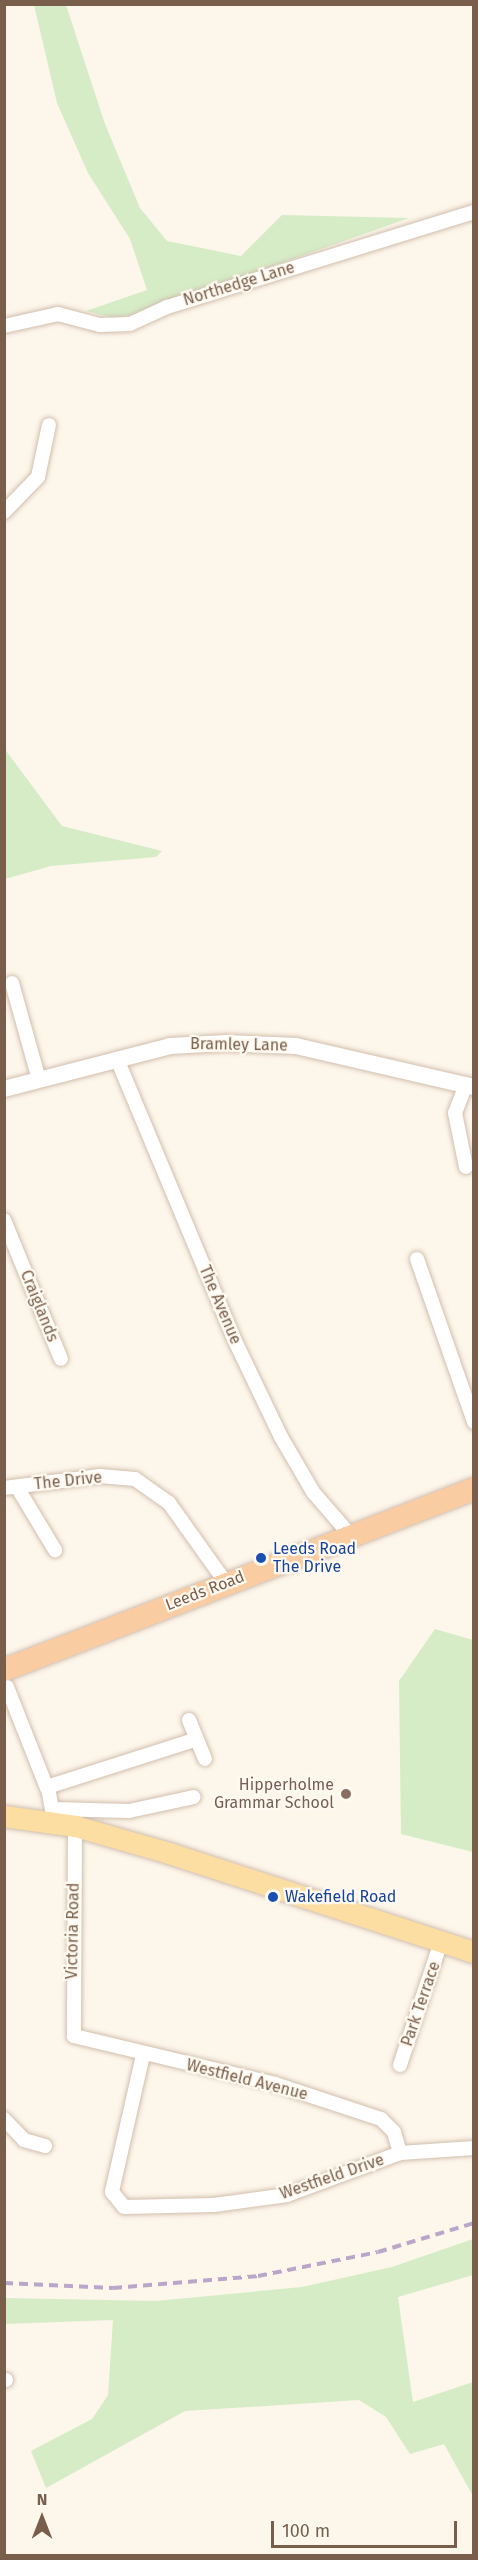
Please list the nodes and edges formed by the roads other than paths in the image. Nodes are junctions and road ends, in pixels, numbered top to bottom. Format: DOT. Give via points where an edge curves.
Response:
graph roads {
  1 [pos="474,212"];
  2 [pos="4,326"];
  3 [pos="49,425"];
  4 [pos="4,512"];
  5 [pos="12,983"];
  6 [pos="117,1059"];
  7 [pos="39,1080"];
  8 [pos="470,1086"];
  9 [pos="4,1089"];
  10 [pos="466,1167"];
  11 [pos="4,1220"];
  12 [pos="417,1259"];
  13 [pos="61,1359"];
  14 [pos="474,1422"];
  15 [pos="11,1487"];
  16 [pos="474,1489"];
  17 [pos="351,1536"];
  18 [pos="55,1550"];
  19 [pos="226,1583"];
  20 [pos="6,1679"];
  21 [pos="189,1720"];
  22 [pos="197,1739"];
  23 [pos="205,1759"];
  24 [pos="47,1787"];
  25 [pos="194,1797"];
  26 [pos="54,1815"];
  27 [pos="4,1816"];
  28 [pos="75,1826"];
  29 [pos="441,1942"];
  30 [pos="474,1952"];
  31 [pos="74,2036"];
  32 [pos="143,2055"];
  33 [pos="400,2065"];
  34 [pos="4,2119"];
  35 [pos="45,2146"];
  36 [pos="474,2148"];
  37 [pos="400,2153"];
  1 -- 2 [label="street, Northedge Lane" via="167,307 130,324 100,325 58,314"];
  3 -- 4 [label="street" via="38,477"];
  5 -- 7 [label="street"];
  6 -- 7 [label="street, Bramley Lane"];
  6 -- 8 [label="street, Bramley Lane" via="170,1046 261,1042"];
  6 -- 17 [label="street, The Avenue" via="234,1339 276,1428 313,1492"];
  7 -- 9 [label="street, Bramley Lane"];
  8 -- 10 [label="street" via="454,1113"];
  11 -- 13 [label="street, Craiglands"];
  12 -- 14 [label="street"];
  15 -- 18 [label="street"];
  15 -- 19 [label="street, The Drive" via="100,1476 135,1479 169,1503"];
  16 -- 17 [label="highway, Leeds Road"];
  17 -- 19 [label="highway, Leeds Road"];
  19 -- 20 [label="highway, Leeds Road"];
  20 -- 24 [label="street"];
  21 -- 22 [label="street"];
  22 -- 23 [label="street"];
  22 -- 24 [label="street"];
  24 -- 26 [label="street"];
  25 -- 26 [label="street" via="129,1810"];
  26 -- 27 [label="main road"];
  26 -- 28 [label="main road"];
  28 -- 29 [label="main road"];
  28 -- 31 [label="street, Victoria Road"];
  29 -- 30 [label="main road"];
  29 -- 33 [label="street, Park Terrace"];
  31 -- 32 [label="street, Westfield Avenue"];
  32 -- 37 [label="street, Westfield Avenue" via="285,2087 381,2119 394,2132"];
  32 -- 37 [label="street, Westfield Drive" via="115,2177 118,2205 214,2205 287,2195"];
  34 -- 35 [label="street" via="24,2140"];
  36 -- 37 [label="street, Westfield Drive"];
}
